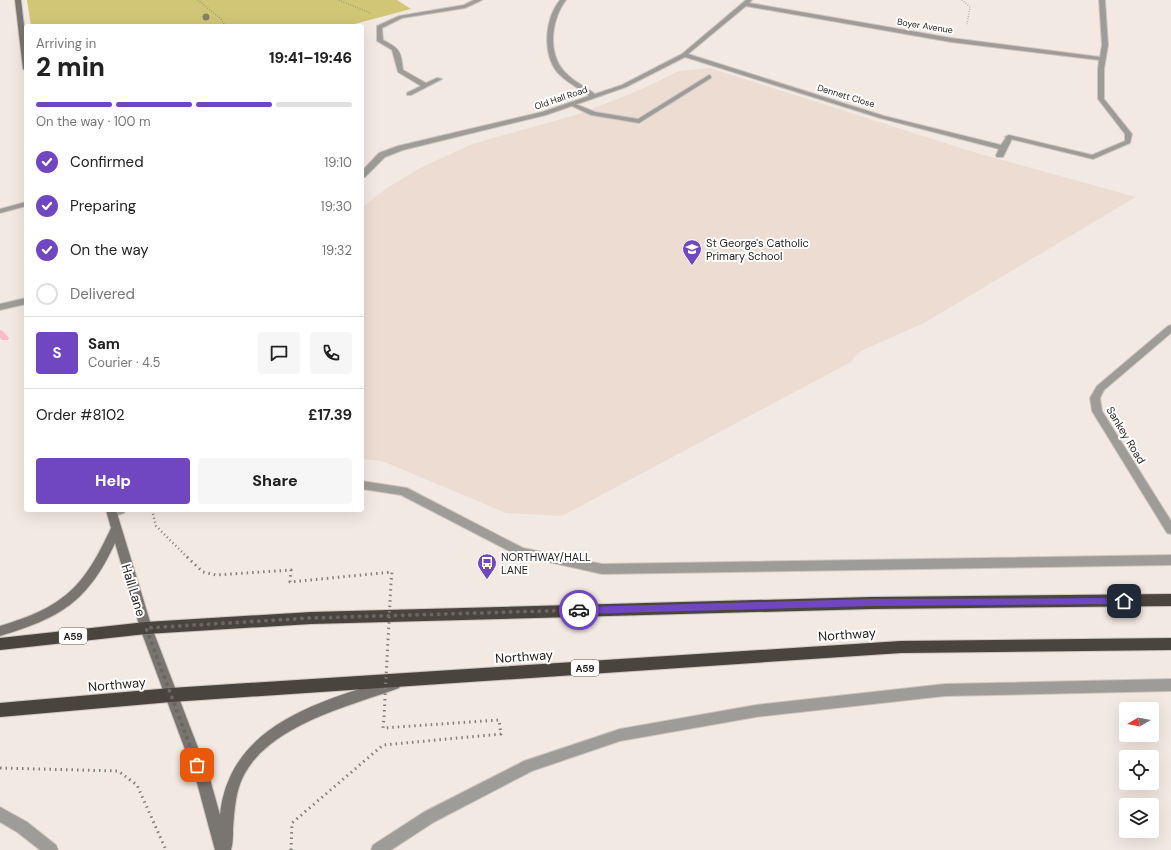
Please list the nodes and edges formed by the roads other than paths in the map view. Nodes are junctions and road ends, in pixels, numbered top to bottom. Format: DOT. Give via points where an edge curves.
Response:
graph roads {
  1 [pos="18,0"];
  2 [pos="479,0"];
  3 [pos="560,0"];
  4 [pos="1102,0"];
  5 [pos="747,2"];
  6 [pos="24,52"];
  7 [pos="684,55"];
  8 [pos="1103,59"];
  9 [pos="709,77"];
  10 [pos="438,80"];
  11 [pos="426,86"];
  12 [pos="409,94"];
  13 [pos="594,96"];
  14 [pos="573,105"];
  15 [pos="1004,148"];
  16 [pos="1000,155"];
  17 [pos="364,173"];
  18 [pos="24,205"];
  19 [pos="0,211"];
  20 [pos="24,301"];
  21 [pos="0,307"];
  22 [pos="1171,328"];
  23 [pos="364,485"];
  24 [pos="114,512"];
  25 [pos="116,528"];
  26 [pos="1171,530"];
  27 [pos="1171,560"];
  28 [pos="1171,600"];
  29 [pos="146,628"];
  30 [pos="0,631"];
  31 [pos="0,644"];
  32 [pos="1171,644"];
  33 [pos="408,680"];
  34 [pos="1171,685"];
  35 [pos="171,695"];
  36 [pos="0,710"];
  37 [pos="0,814"];
  38 [pos="51,850"];
  39 [pos="224,850"];
  40 [pos="378,850"];
  1 -- 6 [label="street"];
  2 -- 11 [label="street" via="465,6 401,17 379,27 380,40 395,49 400,71"];
  3 -- 13 [label="street" via="552,17 551,43 555,64 567,78"];
  4 -- 8 [label="street" via="1105,45"];
  5 -- 7 [label="street, Old Hall Road"];
  5 -- 8 [label="street, Boyer Avenue" via="964,41"];
  7 -- 13 [label="street, Old Hall Road" via="624,86"];
  7 -- 15 [label="street, Dennett Close" via="882,117"];
  8 -- 15 [label="street" via="1101,99 1129,134 1128,142 1093,157 1009,138"];
  9 -- 14 [label="street" via="639,121 593,114"];
  10 -- 11 [label="street"];
  11 -- 12 [label="street"];
  13 -- 14 [label="street, Old Hall Road"];
  14 -- 17 [label="street, Old Hall Road" via="523,120 401,148 382,155"];
  15 -- 16 [label="street"];
  18 -- 19 [label="street"];
  20 -- 21 [label="street"];
  22 -- 26 [label="street, Sankey Road" via="1100,388 1095,398 1097,411"];
  23 -- 27 [label="street" via="403,491 521,552 602,569"];
  24 -- 25 [label="street, Hall Lane"];
  25 -- 29 [label="street, Hall Lane"];
  25 -- 30 [label="street" via="93,573 72,596 36,618"];
  28 -- 29 [label="highway, A59" via="871,603 311,618"];
  29 -- 31 [label="highway, A59"];
  29 -- 35 [label="street, Hall Lane"];
  32 -- 33 [label="highway, Northway / A59" via="901,647"];
  33 -- 35 [label="highway, Northway / A59"];
  33 -- 39 [label="street" via="308,715 259,745 234,780"];
  34 -- 40 [label="street" via="945,690 756,711 620,735 529,766 429,817"];
  35 -- 36 [label="highway, Northway / A59"];
  35 -- 39 [label="street, Hall Lane" via="203,779"];
  37 -- 38 [label="street" via="22,827"];
}
